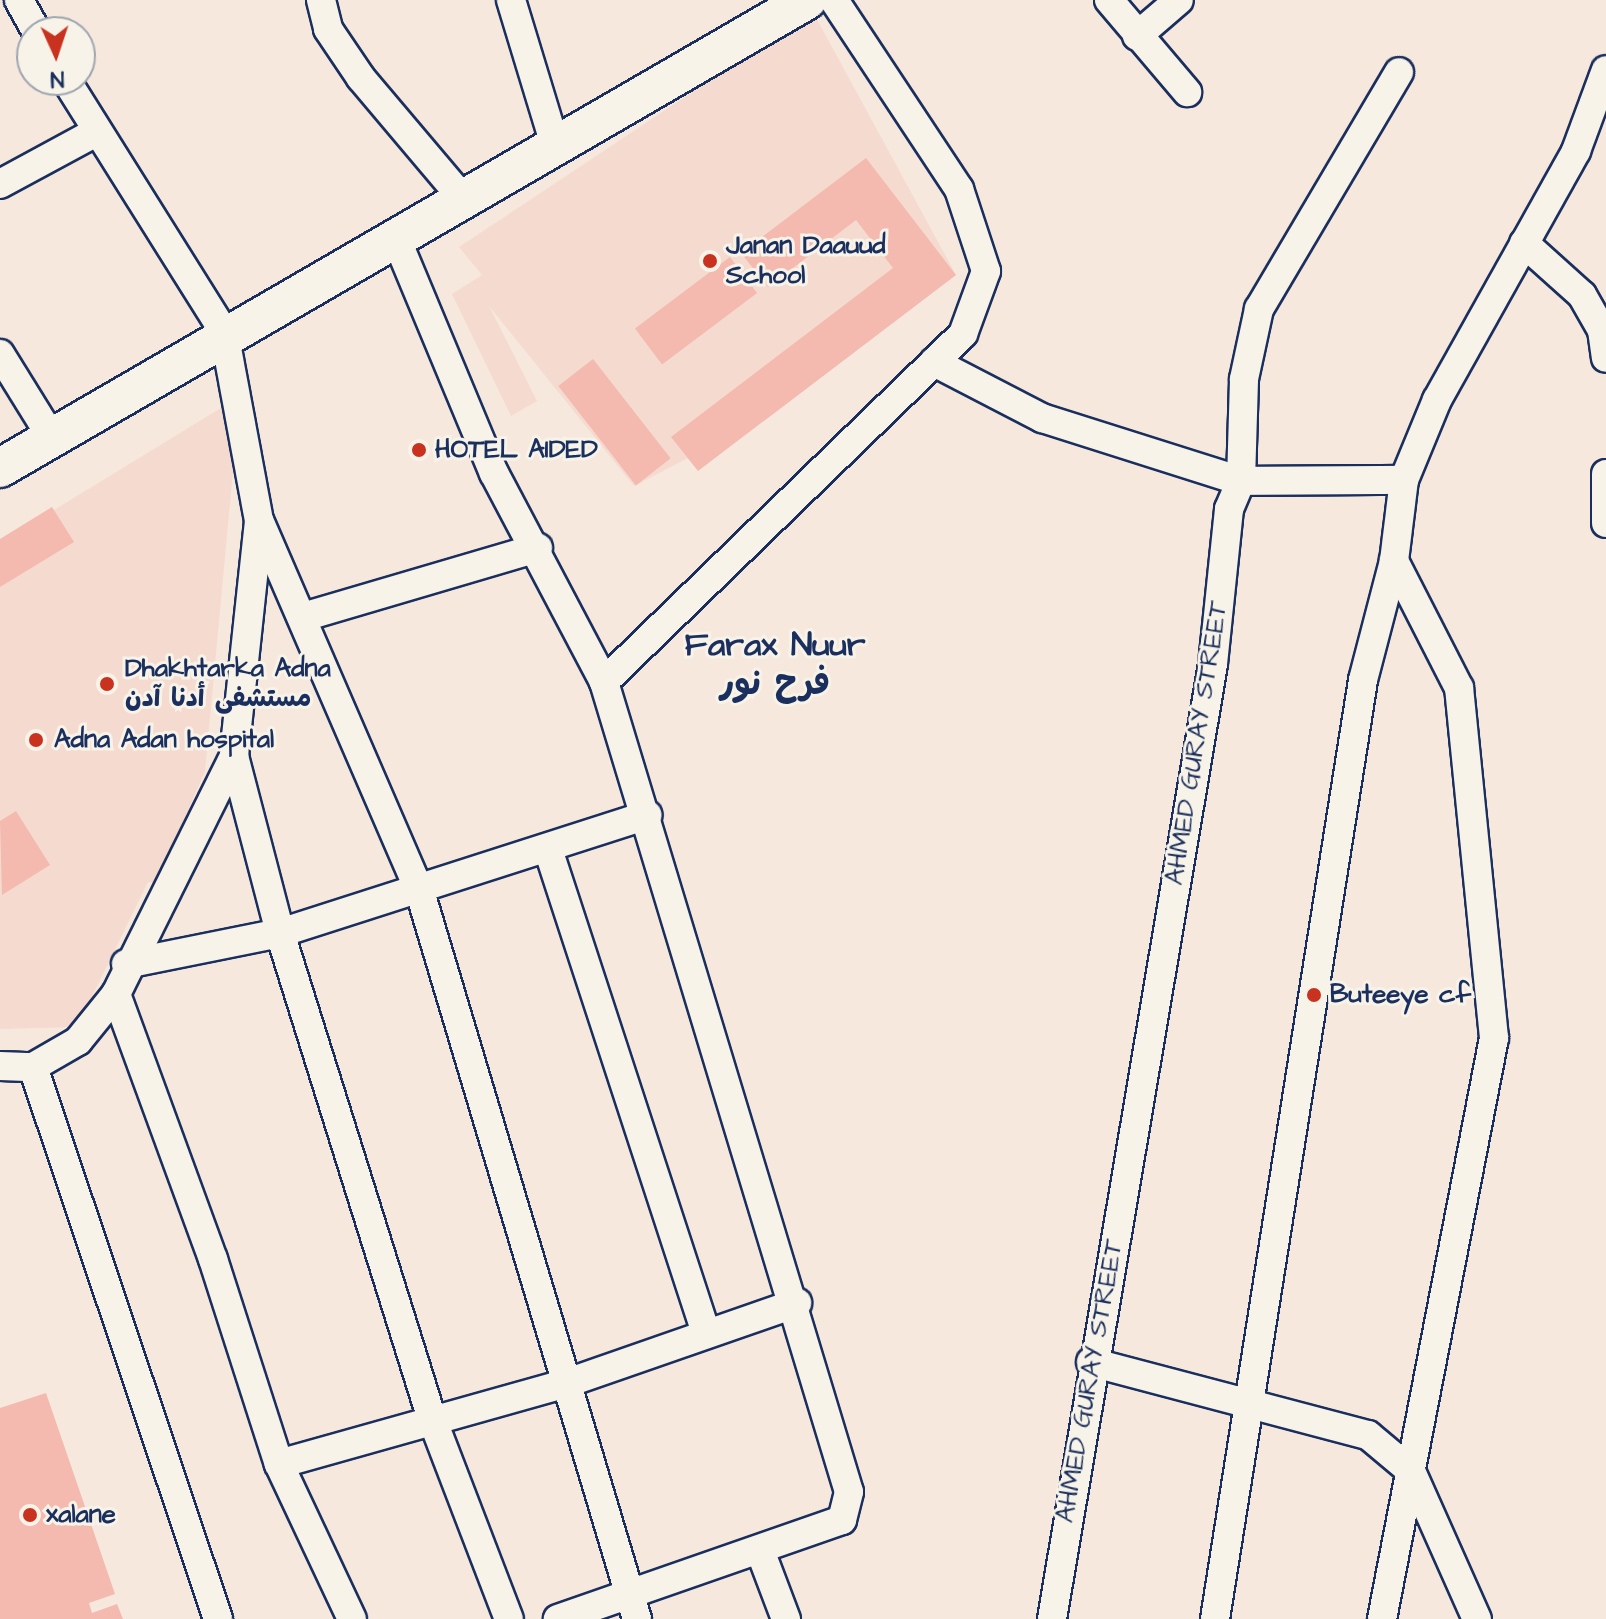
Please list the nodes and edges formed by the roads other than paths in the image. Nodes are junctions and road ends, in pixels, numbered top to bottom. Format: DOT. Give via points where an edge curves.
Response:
graph roads {
  1 [pos="321,0"];
  2 [pos="511,0"];
  3 [pos="807,0"];
  4 [pos="834,0"];
  5 [pos="1109,0"];
  6 [pos="1179,0"];
  7 [pos="1137,36"];
  8 [pos="1606,70"];
  9 [pos="1399,72"];
  10 [pos="1187,92"];
  11 [pos="75,96"];
  12 [pos="96,132"];
  13 [pos="555,145"];
  14 [pos="0,184"];
  15 [pos="464,200"];
  16 [pos="396,238"];
  17 [pos="1524,243"];
  18 [pos="224,332"];
  19 [pos="0,354"];
  20 [pos="1606,358"];
  21 [pos="934,362"];
  22 [pos="52,438"];
  23 [pos="0,468"];
  24 [pos="1606,474"];
  25 [pos="1404,480"];
  26 [pos="1241,481"];
  27 [pos="259,520"];
  28 [pos="1606,523"];
  29 [pos="538,548"];
  30 [pos="1394,561"];
  31 [pos="303,617"];
  32 [pos="604,682"];
  33 [pos="234,756"];
  34 [pos="647,815"];
  35 [pos="548,849"];
  36 [pos="420,892"];
  37 [pos="280,933"];
  38 [pos="126,964"];
  39 [pos="116,994"];
  40 [pos="0,1066"];
  41 [pos="33,1067"];
  42 [pos="797,1303"];
  43 [pos="706,1333"];
  44 [pos="1091,1362"];
  45 [pos="564,1384"];
  46 [pos="1248,1402"];
  47 [pos="431,1416"];
  48 [pos="279,1464"];
  49 [pos="1411,1471"];
  50 [pos="761,1553"];
  51 [pos="627,1592"];
  52 [pos="218,1619"];
  53 [pos="352,1619"];
  54 [pos="509,1619"];
  55 [pos="558,1619"];
  56 [pos="637,1619"];
  57 [pos="786,1619"];
  58 [pos="1052,1619"];
  59 [pos="1215,1619"];
  60 [pos="1382,1619"];
  61 [pos="1477,1619"];
  1 -- 15 [label="street" via="328,29 376,99"];
  2 -- 13 [label="street"];
  3 -- 13 [label="main road"];
  4 -- 21 [label="street" via="959,189 986,271 963,334"];
  5 -- 7 [label="street"];
  6 -- 7 [label="street"];
  7 -- 10 [label="street"];
  8 -- 17 [label="street" via="1576,151"];
  9 -- 26 [label="street, AHMED GURAY STREET" via="1259,309 1244,379"];
  11 -- 12 [label="street"];
  12 -- 14 [label="street"];
  12 -- 18 [label="street"];
  13 -- 15 [label="main road"];
  15 -- 16 [label="main road"];
  16 -- 18 [label="main road"];
  16 -- 29 [label="street" via="494,473"];
  17 -- 20 [label="street" via="1582,295 1602,330"];
  17 -- 25 [label="street" via="1437,400"];
  18 -- 22 [label="main road"];
  18 -- 27 [label="street"];
  19 -- 22 [label="street"];
  21 -- 26 [label="street" via="1042,418"];
  21 -- 32 [label="street"];
  22 -- 23 [label="main road"];
  24 -- 28 [label="street"];
  25 -- 26 [label="street"];
  25 -- 30 [label="street"];
  26 -- 44 [label="street, AHMED GURAY STREET" via="1229,509 1210,679"];
  27 -- 31 [label="street"];
  27 -- 33 [label="street"];
  29 -- 31 [label="street"];
  29 -- 32 [label="street"];
  30 -- 46 [label="street" via="1363,680"];
  30 -- 49 [label="street" via="1459,688 1494,1038"];
  31 -- 36 [label="street"];
  32 -- 34 [label="street"];
  33 -- 37 [label="street"];
  33 -- 38 [label="street"];
  34 -- 35 [label="street"];
  34 -- 42 [label="street"];
  35 -- 36 [label="street"];
  35 -- 43 [label="street"];
  36 -- 37 [label="street"];
  36 -- 45 [label="street"];
  37 -- 38 [label="street"];
  37 -- 47 [label="street"];
  38 -- 39 [label="street"];
  39 -- 41 [label="street" via="78,1041"];
  39 -- 48 [label="street"];
  40 -- 41 [label="street"];
  41 -- 52 [label="street"];
  42 -- 43 [label="street"];
  42 -- 50 [label="street" via="849,1492 842,1520"];
  43 -- 45 [label="street"];
  44 -- 46 [label="street"];
  44 -- 58 [label="street, AHMED GURAY STREET"];
  45 -- 47 [label="street"];
  45 -- 51 [label="street"];
  46 -- 49 [label="street" via="1368,1435"];
  46 -- 59 [label="street"];
  47 -- 48 [label="street"];
  47 -- 54 [label="street"];
  48 -- 53 [label="street"];
  49 -- 60 [label="street"];
  49 -- 61 [label="street"];
  50 -- 51 [label="street"];
  50 -- 57 [label="street"];
  51 -- 55 [label="street"];
  51 -- 56 [label="street"];
}
